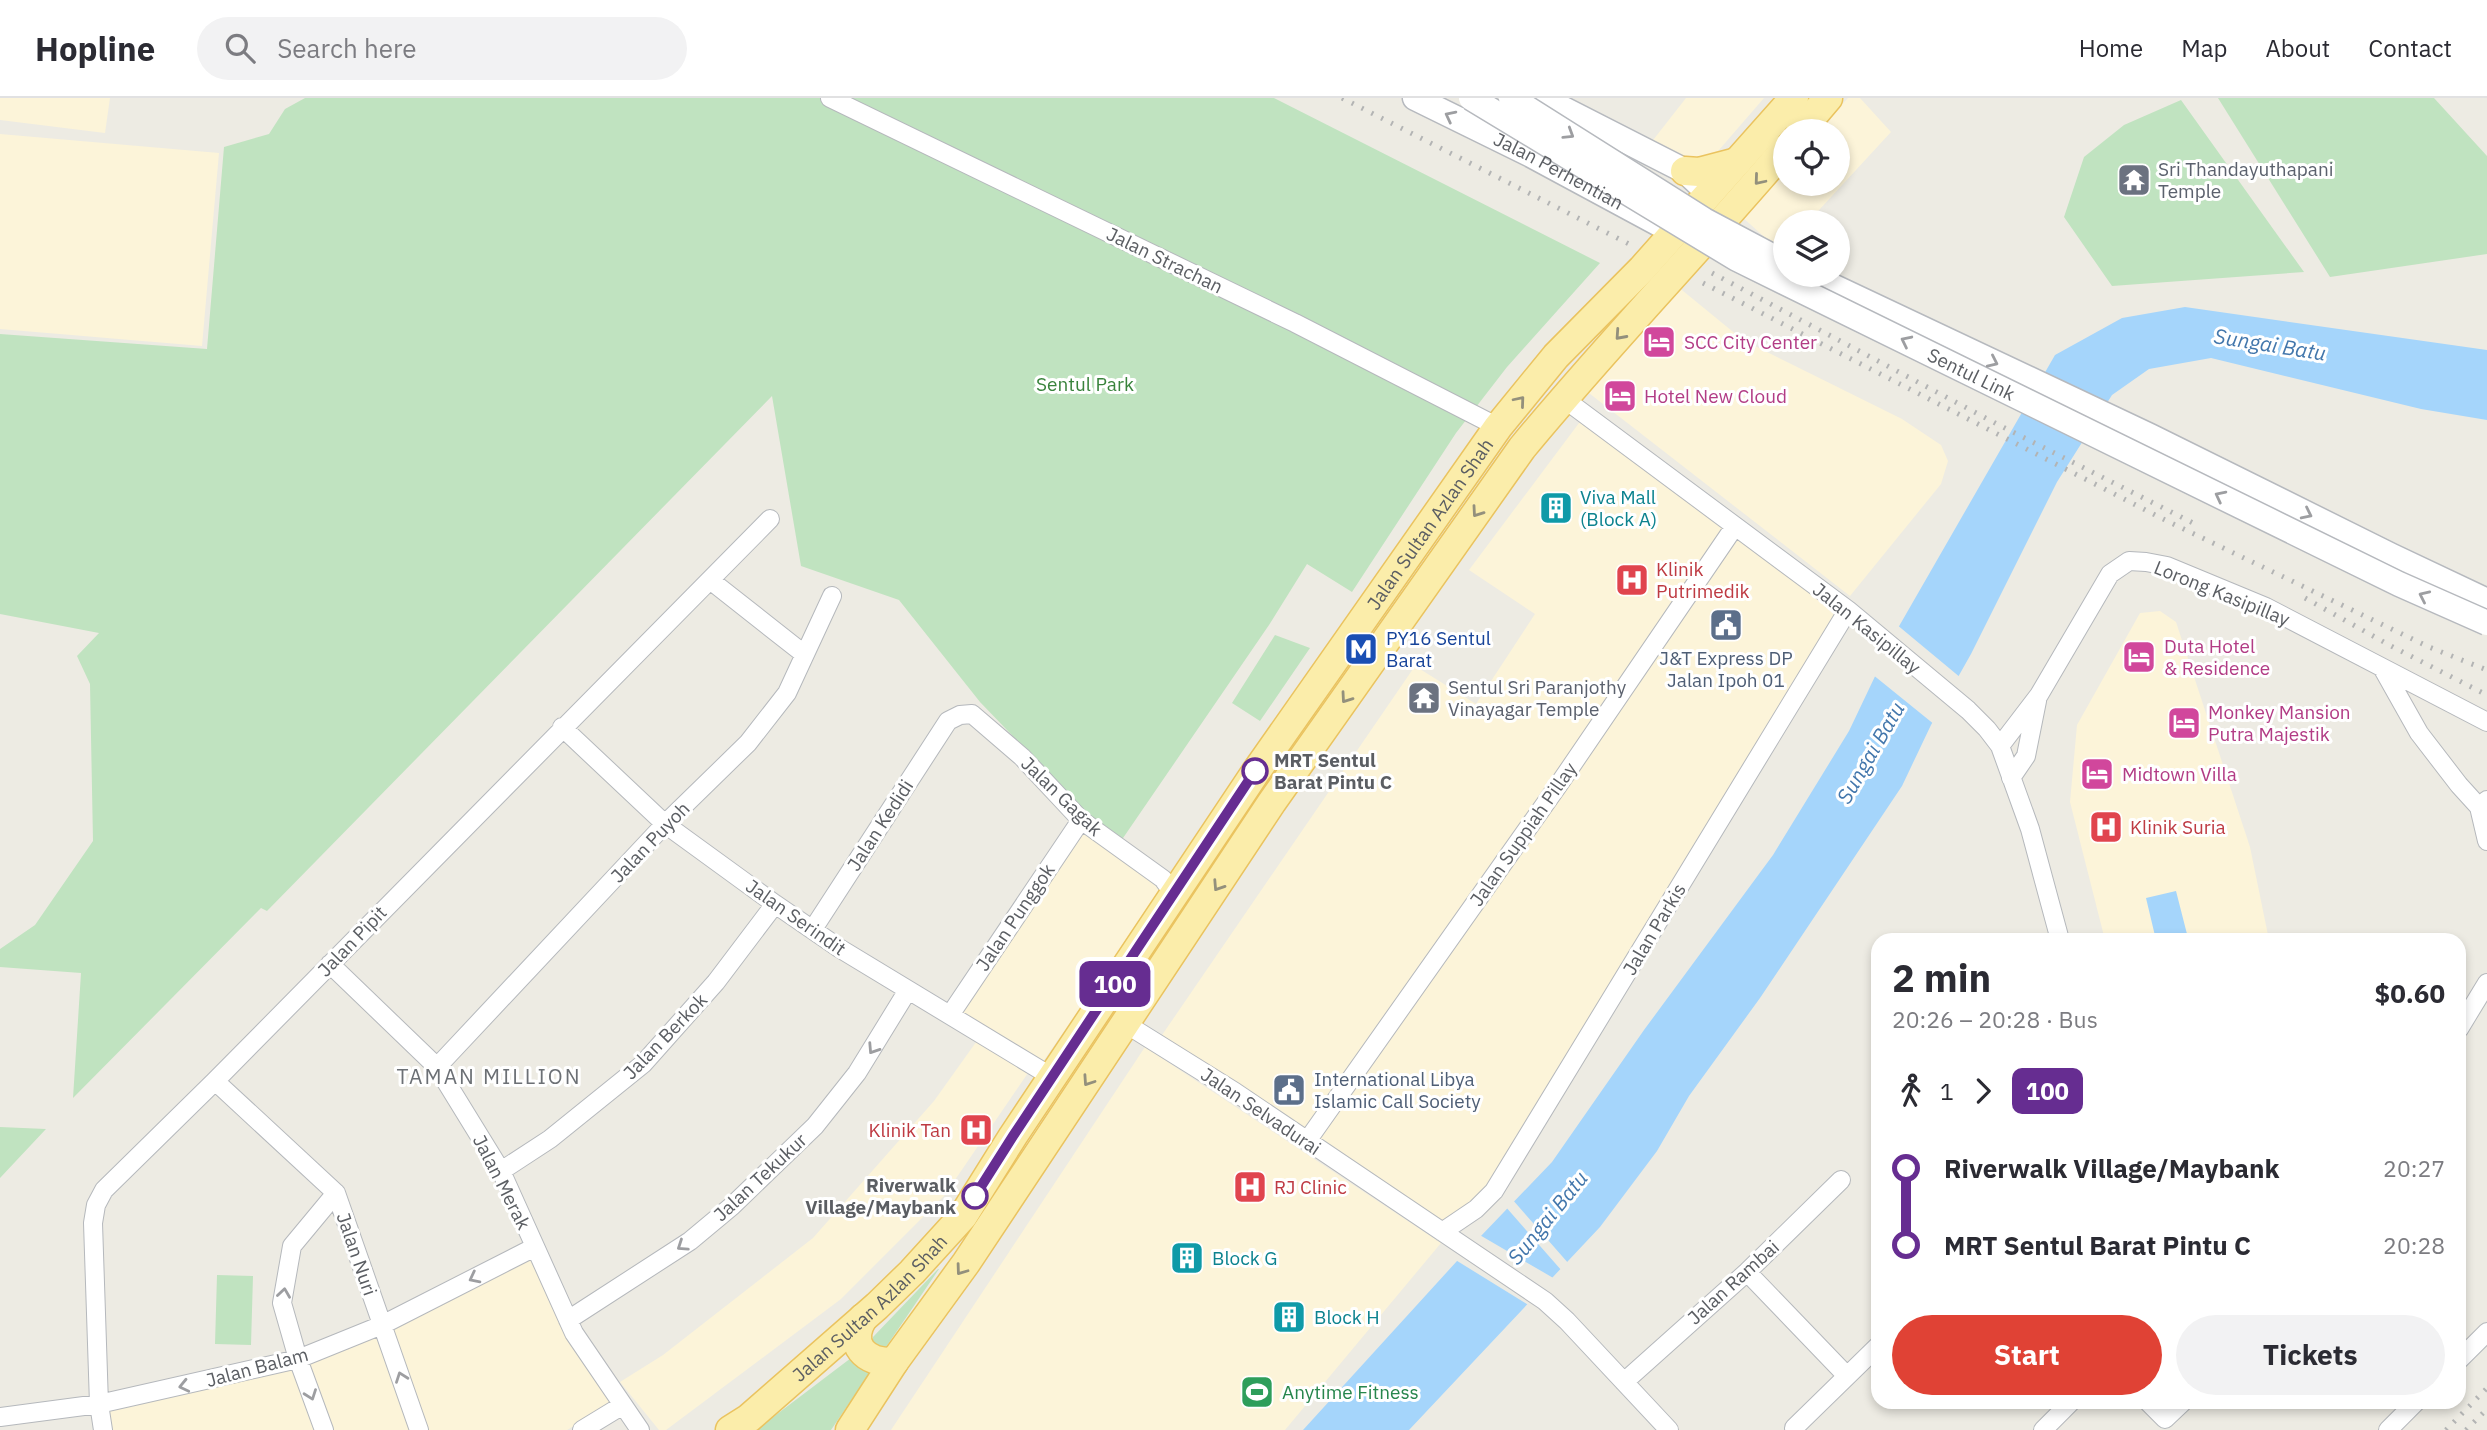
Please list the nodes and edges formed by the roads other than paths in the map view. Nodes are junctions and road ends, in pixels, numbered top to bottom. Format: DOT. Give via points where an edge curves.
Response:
graph roads {
  1 [pos="830,98"];
  2 [pos="1415,98"];
  3 [pos="1471,98"];
  4 [pos="1511,98"];
  5 [pos="1794,98"];
  6 [pos="1828,98"];
  7 [pos="1550,102"];
  8 [pos="1810,119"];
  9 [pos="1531,155"];
  10 [pos="1737,162"];
  11 [pos="1773,163"];
  12 [pos="1685,171"];
  13 [pos="1709,194"];
  14 [pos="1733,211"];
  15 [pos="1662,227"];
  16 [pos="1698,248"];
  17 [pos="1773,257"];
  18 [pos="1835,287"];
  19 [pos="1563,398"];
  20 [pos="1498,427"];
  21 [pos="770,519"];
  22 [pos="1735,526"];
  23 [pos="710,580"];
  24 [pos="832,596"];
  25 [pos="2487,601"];
  26 [pos="1848,610"];
  27 [pos="2487,623"];
  28 [pos="804,654"];
  29 [pos="2383,669"];
  30 [pos="2039,695"];
  31 [pos="948,721"];
  32 [pos="2487,722"];
  33 [pos="562,727"];
  34 [pos="2000,746"];
  35 [pos="2011,778"];
  36 [pos="2483,803"];
  37 [pos="1081,820"];
  38 [pos="665,824"];
  39 [pos="2487,841"];
  40 [pos="1173,893"];
  41 [pos="775,904"];
  42 [pos="813,929"];
  43 [pos="2058,933"];
  44 [pos="330,964"];
  45 [pos="2487,983"];
  46 [pos="908,990"];
  47 [pos="950,1015"];
  48 [pos="2466,1018"];
  49 [pos="1126,1024"];
  50 [pos="437,1067"];
  51 [pos="1052,1077"];
  52 [pos="215,1082"];
  53 [pos="1307,1141"];
  54 [pos="501,1171"];
  55 [pos="1841,1180"];
  56 [pos="337,1193"];
  57 [pos="963,1216"];
  58 [pos="1442,1232"];
  59 [pos="535,1247"];
  60 [pos="1747,1272"];
  61 [pos="863,1318"];
  62 [pos="568,1320"];
  63 [pos="382,1325"];
  64 [pos="2487,1332"];
  65 [pos="1871,1353"];
  66 [pos="2466,1353"];
  67 [pos="298,1359"];
  68 [pos="894,1362"];
  69 [pos="1847,1376"];
  70 [pos="1624,1382"];
  71 [pos="99,1404"];
  72 [pos="623,1405"];
  73 [pos="2064,1409"];
  74 [pos="2155,1409"];
  75 [pos="2176,1409"];
  76 [pos="2409,1409"];
  77 [pos="0,1417"];
  78 [pos="1794,1428"];
  79 [pos="641,1429"];
  80 [pos="103,1430"];
  81 [pos="324,1430"];
  82 [pos="419,1430"];
  83 [pos="582,1430"];
  84 [pos="730,1430"];
  85 [pos="850,1430"];
  86 [pos="1669,1430"];
  87 [pos="2043,1430"];
  88 [pos="2388,1430"];
  1 -- 20 [label="street, Jalan Strachan" via="1295,323"];
  9 -- 2 [label="main road, Jalan Perhentian, one-way"];
  27 -- 3 [label="main road, Sentul Link, one-way, bridge" via="1737,259"];
  4 -- 17 [label="main road, one-way, bridge" via="1704,220"];
  5 -- 10 [label="main road, Jalan Sultan Azlan Shah"];
  6 -- 8 [label="main road"];
  7 -- 9 [label="main road" via="1531,126"];
  7 -- 12 [label="main road"];
  9 -- 15 [label="main road, Jalan Perhentian"];
  10 -- 12 [label="main road"];
  10 -- 13 [label="main road, Jalan Sultan Azlan Shah"];
  11 -- 14 [label="main road, Jalan Sultan Azlan Shah, one-way"];
  12 -- 13 [label="main road"];
  13 -- 14 [label="main road"];
  13 -- 15 [label="main road, Jalan Sultan Azlan Shah"];
  14 -- 16 [label="main road, Jalan Sultan Azlan Shah"];
  15 -- 16 [label="main road, Jalan Perhentian"];
  20 -- 15 [label="main road, Jalan Sultan Azlan Shah, one-way" via="1556,356 1642,270"];
  16 -- 19 [label="main road, Jalan Sultan Azlan Shah, one-way"];
  18 -- 25 [label="main road, Sentul Link, one-way"];
  19 -- 22 [label="street, Jalan Kasipillay"];
  19 -- 49 [label="main road, Jalan Sultan Azlan Shah, one-way" via="1522,448 1272,802"];
  20 -- 40 [label="main road, Jalan Sultan Azlan Shah"];
  21 -- 23 [label="street, Jalan Pipit"];
  22 -- 26 [label="street, Jalan Kasipillay"];
  22 -- 53 [label="street, Jalan Suppiah Pillay"];
  23 -- 28 [label="street"];
  23 -- 33 [label="street, Jalan Pipit"];
  24 -- 28 [label="street, Jalan Puyoh"];
  26 -- 34 [label="street, Jalan Kasipillay" via="1968,710"];
  26 -- 58 [label="street, Jalan Parkis" via="1494,1191"];
  28 -- 38 [label="street, Jalan Puyoh" via="787,693 755,734"];
  29 -- 30 [label="street, Lorong Kasipillay" via="2266,607 2167,566 2129,561 2110,574"];
  29 -- 32 [label="street, Lorong Kasipillay"];
  29 -- 36 [label="street" via="2418,733 2459,785"];
  30 -- 34 [label="street, Lorong Kasipillay"];
  30 -- 35 [label="street, Lorong Kasipillay" via="2025,756"];
  31 -- 37 [label="street, Jalan Gagak" via="972,714 1022,757"];
  31 -- 42 [label="street, Jalan Kedidi"];
  33 -- 38 [label="street, Jalan Serindit"];
  33 -- 44 [label="street, Jalan Pipit"];
  34 -- 35 [label="street, Jalan Kasipillay"];
  35 -- 43 [label="street, Jalan Kasipillay" via="2030,828"];
  36 -- 39 [label="street"];
  37 -- 40 [label="street, Jalan Gagak" via="1163,879"];
  37 -- 47 [label="street, Jalan Punggok"];
  38 -- 41 [label="street, Jalan Serindit"];
  38 -- 50 [label="street, Jalan Puyoh"];
  40 -- 51 [label="main road, Jalan Sultan Azlan Shah"];
  41 -- 42 [label="street, Jalan Serindit"];
  41 -- 54 [label="street, Jalan Berkok" via="716,982 643,1064 550,1139"];
  42 -- 46 [label="street, Jalan Serindit"];
  44 -- 50 [label="street, Jalan Merak"];
  44 -- 52 [label="street, Jalan Pipit"];
  45 -- 48 [label="street"];
  46 -- 47 [label="street, Jalan Serindit"];
  46 -- 62 [label="street, Jalan Tekukur, one-way" via="857,1073 816,1126 690,1241"];
  47 -- 51 [label="street, Jalan Serindit"];
  49 -- 53 [label="street, Jalan Selvadurai"];
  49 -- 57 [label="main road" via="1118,1021 1092,1035 1006,1165"];
  49 -- 68 [label="main road, Jalan Sultan Azlan Shah, one-way"];
  50 -- 54 [label="street, Jalan Merak"];
  51 -- 57 [label="main road, Jalan Sultan Azlan Shah"];
  52 -- 56 [label="street, Jalan Nuri"];
  52 -- 71 [label="street, Jalan Pipit" via="104,1190 96,1205"];
  53 -- 58 [label="street, Jalan Selvadurai"];
  54 -- 59 [label="street, Jalan Merak"];
  55 -- 60 [label="street, Jalan Rambai"];
  56 -- 63 [label="street, Jalan Nuri"];
  67 -- 56 [label="street, one-way" via="282,1303 292,1246"];
  57 -- 61 [label="main road, Jalan Sultan Azlan Shah"];
  58 -- 70 [label="street, Jalan Selvadurai" via="1545,1301"];
  59 -- 62 [label="street, Jalan Merak"];
  59 -- 63 [label="street, Jalan Balam, one-way"];
  60 -- 69 [label="street"];
  60 -- 70 [label="street, Jalan Rambai"];
  61 -- 68 [label="main road" via="856,1330 856,1343 868,1357"];
  61 -- 84 [label="main road, Jalan Sultan Azlan Shah"];
  62 -- 72 [label="street, Jalan Merak"];
  63 -- 67 [label="street, Jalan Balam"];
  82 -- 63 [label="street, Jalan Nuri, one-way"];
  64 -- 66 [label="street"];
  65 -- 69 [label="street"];
  67 -- 71 [label="street, Jalan Balam, one-way"];
  67 -- 81 [label="street, one-way"];
  68 -- 85 [label="main road, Jalan Sultan Azlan Shah"];
  69 -- 78 [label="street"];
  70 -- 86 [label="street, Jalan Selvadurai"];
  71 -- 77 [label="street, Jalan Balam"];
  71 -- 80 [label="street, Jalan Pipit"];
  72 -- 79 [label="street, Jalan Merak"];
  72 -- 83 [label="street"];
  73 -- 87 [label="street"];
  74 -- 75 [label="street" via="2165,1419"];
  76 -- 88 [label="street"];
}
